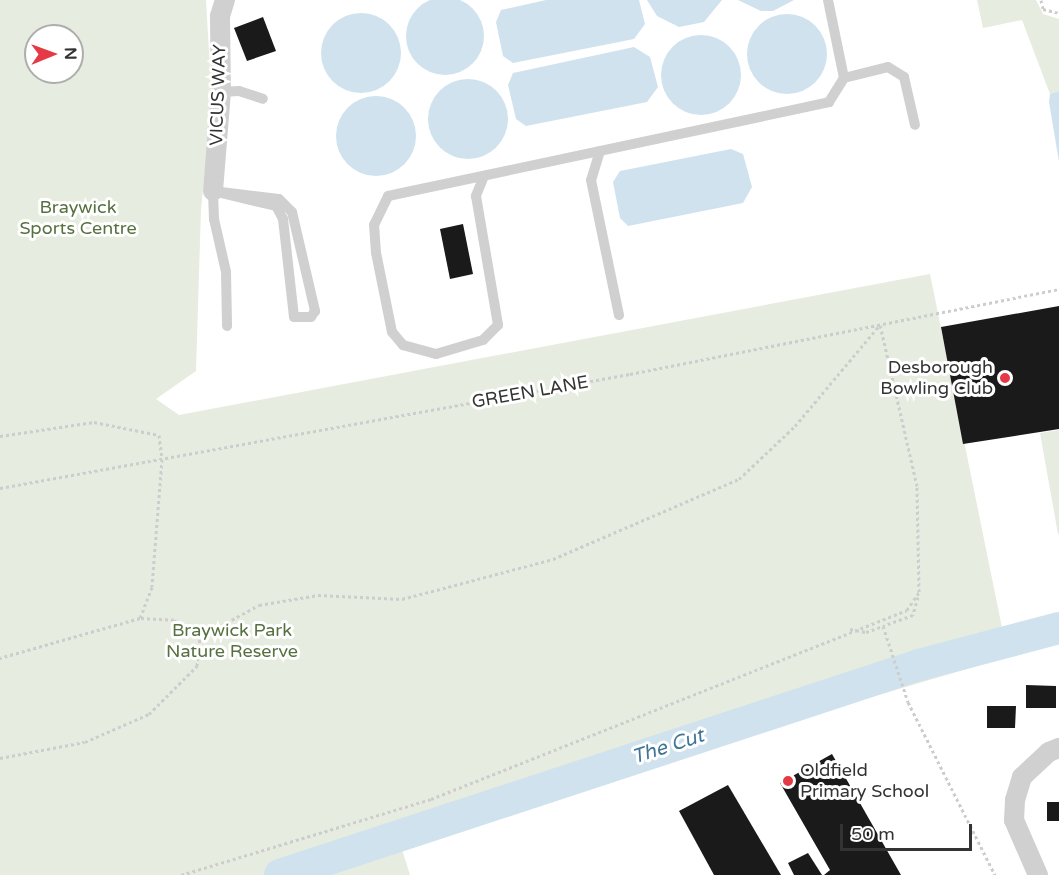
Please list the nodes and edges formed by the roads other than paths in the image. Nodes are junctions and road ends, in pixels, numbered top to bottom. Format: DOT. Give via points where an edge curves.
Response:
graph roads {
  1 [pos="225,0"];
  2 [pos="828,0"];
  3 [pos="844,78"];
  4 [pos="220,92"];
  5 [pos="263,99"];
  6 [pos="915,125"];
  7 [pos="600,152"];
  8 [pos="483,176"];
  9 [pos="213,191"];
  10 [pos="619,315"];
  11 [pos="227,326"];
  12 [pos="1059,748"];
  13 [pos="1038,875"];
  1 -- 4 [label="street, VICUS WAY" via="220,16"];
  2 -- 3 [label="lane"];
  3 -- 6 [label="lane" via="888,67 904,77"];
  3 -- 7 [label="lane" via="829,102"];
  4 -- 5 [label="lane" via="239,91"];
  4 -- 9 [label="street, VICUS WAY"];
  7 -- 8 [label="lane"];
  7 -- 10 [label="lane" via="591,180"];
  8 -- 8 [label="lane" via="388,196 380,210 374,225 376,253 392,332 403,345 436,354 483,340 498,325 476,196"];
  9 -- 9 [label="lane" via="286,204 296,224 315,311 311,317 294,317 283,219 276,206"];
  9 -- 11 [label="lane" via="214,219 226,273"];
  12 -- 13 [label="street" via="1049,752 1023,777 1015,800 1014,820"];
}
